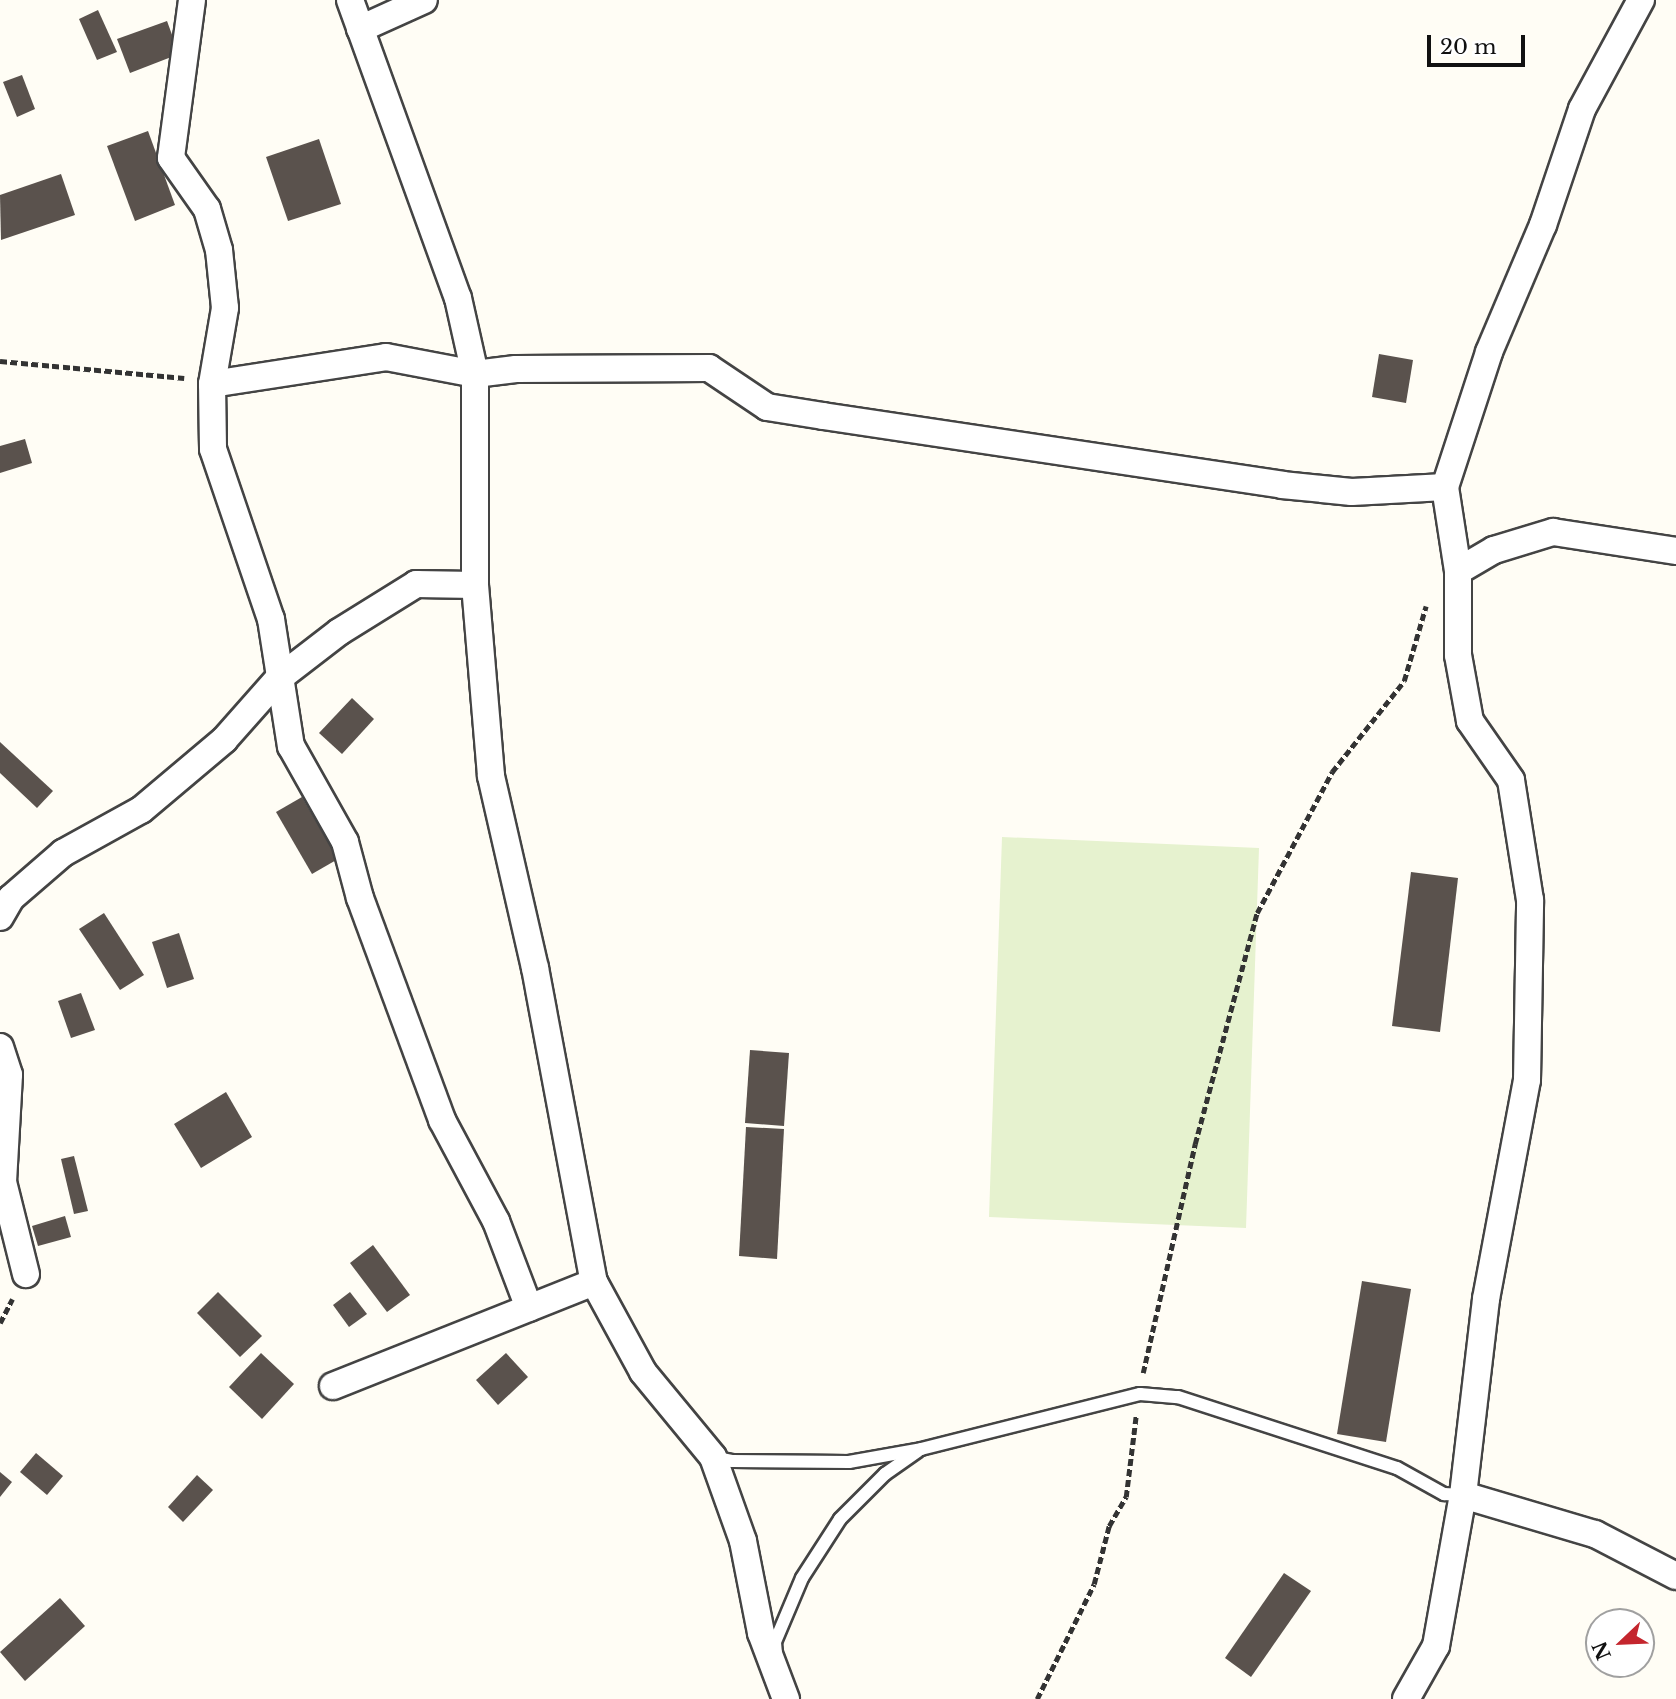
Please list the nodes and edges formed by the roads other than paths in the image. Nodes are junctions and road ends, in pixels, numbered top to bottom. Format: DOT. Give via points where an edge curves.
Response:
graph roads {
  1 [pos="192,0"];
  2 [pos="350,0"];
  3 [pos="424,0"];
  4 [pos="1642,0"];
  5 [pos="360,29"];
  6 [pos="475,374"];
  7 [pos="212,384"];
  8 [pos="1445,487"];
  9 [pos="1676,551"];
  10 [pos="1458,571"];
  11 [pos="475,585"];
  12 [pos="278,679"];
  13 [pos="0,917"];
  14 [pos="0,1047"];
  15 [pos="26,1274"];
  16 [pos="594,1282"];
  17 [pos="529,1308"];
  18 [pos="333,1386"];
  19 [pos="921,1449"];
  20 [pos="713,1457"];
  21 [pos="1463,1495"];
  22 [pos="1676,1576"];
  23 [pos="777,1672"];
  24 [pos="786,1699"];
  25 [pos="1406,1699"];
  1 -- 7 [label="street" via="171,158 207,209 219,250 226,308"];
  2 -- 5 [label="street"];
  3 -- 5 [label="street"];
  4 -- 8 [label="street" via="1582,109 1543,225 1489,352"];
  5 -- 6 [label="street" via="458,298"];
  6 -- 7 [label="street" via="386,357"];
  6 -- 8 [label="street" via="516,369 709,368 767,407 822,416 1282,485 1352,492"];
  6 -- 11 [label="street"];
  7 -- 12 [label="street" via="213,449 271,620"];
  8 -- 10 [label="street"];
  9 -- 10 [label="street" via="1553,532 1494,550"];
  10 -- 21 [label="street" via="1458,655 1470,721 1511,780 1530,900 1527,1080 1486,1299"];
  11 -- 12 [label="street" via="416,584 339,632"];
  11 -- 16 [label="street" via="491,776 535,968"];
  12 -- 13 [label="street" via="214,749 141,810 63,852 11,898"];
  12 -- 17 [label="street" via="291,746 345,842 360,898 442,1119 496,1221"];
  14 -- 15 [label="street" via="9,1075 3,1182"];
  16 -- 17 [label="street"];
  16 -- 20 [label="street" via="643,1372"];
  17 -- 18 [label="street"];
  19 -- 20 [label="lane" via="849,1462"];
  19 -- 21 [label="lane" via="1140,1394 1178,1397 1397,1468 1444,1494"];
  19 -- 23 [label="lane" via="885,1474 840,1519 803,1578 775,1642"];
  20 -- 23 [label="street" via="743,1541 761,1633"];
  21 -- 22 [label="street" via="1595,1534"];
  21 -- 25 [label="street" via="1436,1646"];
  23 -- 24 [label="street"];
}
